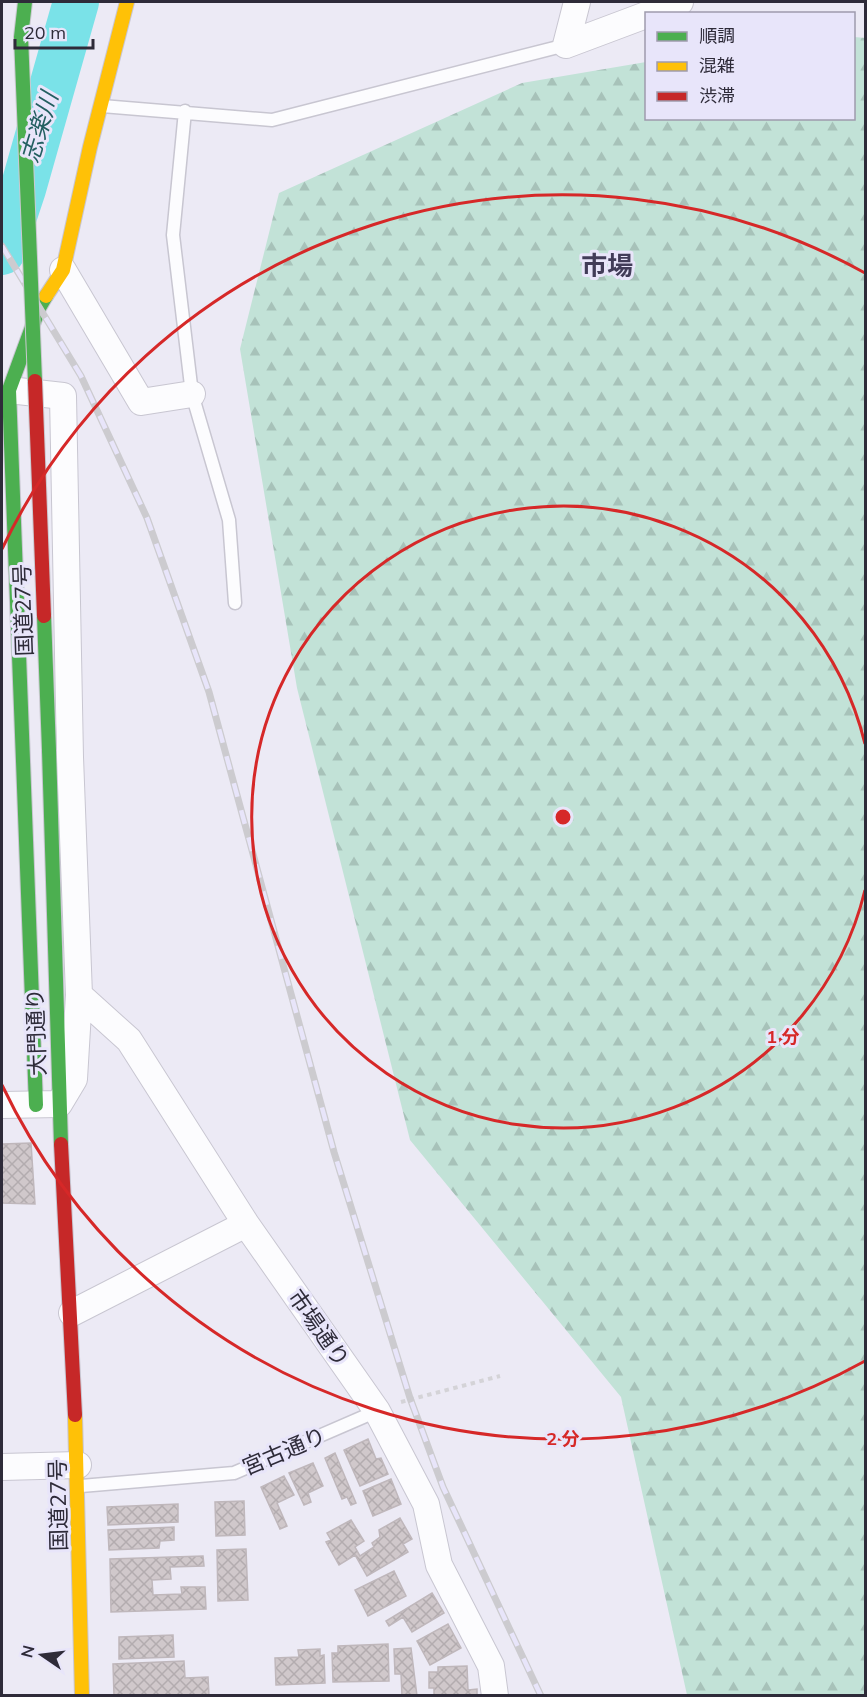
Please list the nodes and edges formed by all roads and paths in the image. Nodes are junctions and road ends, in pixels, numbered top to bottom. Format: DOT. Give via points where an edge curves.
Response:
graph roads {
  1 [pos="25,2"];
  2 [pos="127,2"];
  3 [pos="577,2"];
  4 [pos="680,2"];
  5 [pos="653,12"];
  6 [pos="645,15"];
  7 [pos="566,45"];
  8 [pos="101,106"];
  9 [pos="185,111"];
  10 [pos="63,270"];
  11 [pos="9,390"];
  12 [pos="192,394"];
  13 [pos="234,603"];
  14 [pos="49,750"];
  15 [pos="79,995"];
  16 [pos="2,1105"];
  17 [pos="48,1105"];
  18 [pos="246,1224"];
  19 [pos="72,1313"];
  20 [pos="500,1376"];
  21 [pos="377,1410"];
  22 [pos="2,1467"];
  23 [pos="79,1475"];
  24 [pos="82,1695"];
  25 [pos="495,1695"];
  1 -- 14 [label="main road, 国道27号, bridge" via="21,37"];
  2 -- 8 [label="main road"];
  3 -- 7 [label="street"];
  4 -- 5 [label="street"];
  6 -- 7 [label="street"];
  7 -- 9 [label="lane" via="272,120"];
  8 -- 9 [label="lane"];
  8 -- 10 [label="main road"];
  9 -- 12 [label="lane" via="173,235"];
  10 -- 11 [label="main road" via="39,308"];
  10 -- 12 [label="street" via="141,402"];
  11 -- 15 [label="street" via="63,396 69,757"];
  11 -- 17 [label="main road"];
  12 -- 13 [label="lane" via="230,520"];
  14 -- 17 [label="main road, 大門通り"];
  15 -- 17 [label="street" via="75,1079"];
  15 -- 18 [label="street, 市場通り" via="129,1040"];
  16 -- 17 [label="street"];
  17 -- 19 [label="main road, 大門通り"];
  18 -- 19 [label="street"];
  18 -- 21 [label="street, 市場通り"];
  19 -- 23 [label="main road, 国道27号"];
  20 -- 21 [label="path"];
  21 -- 23 [label="lane, 宮古通り" via="234,1473"];
  21 -- 25 [label="street, 市場通り" via="426,1504 439,1565 491,1666"];
  22 -- 23 [label="street, 宮古通り"];
  23 -- 24 [label="main road, 国道27号"];
}
